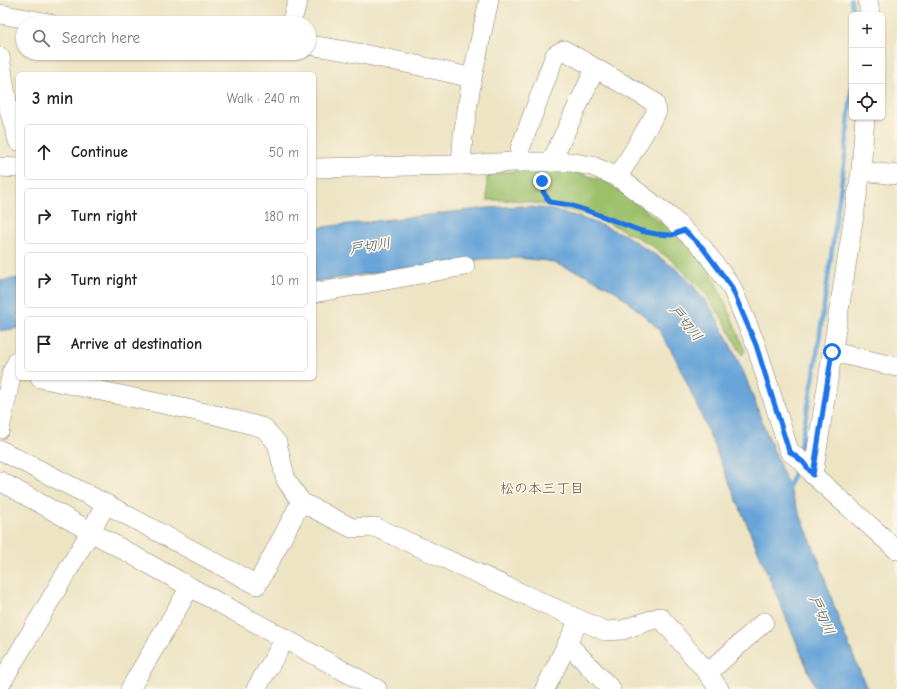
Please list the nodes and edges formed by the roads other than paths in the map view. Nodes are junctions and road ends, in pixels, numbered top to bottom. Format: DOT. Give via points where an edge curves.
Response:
graph roads {
  1 [pos="298,0"];
  2 [pos="489,0"];
  3 [pos="868,0"];
  4 [pos="870,12"];
  5 [pos="0,14"];
  6 [pos="293,16"];
  7 [pos="16,17"];
  8 [pos="316,46"];
  9 [pos="0,57"];
  10 [pos="595,69"];
  11 [pos="472,78"];
  12 [pos="865,120"];
  13 [pos="16,134"];
  14 [pos="520,162"];
  15 [pos="551,162"];
  16 [pos="461,165"];
  17 [pos="0,167"];
  18 [pos="16,168"];
  19 [pos="316,168"];
  20 [pos="861,171"];
  21 [pos="897,175"];
  22 [pos="618,177"];
  23 [pos="464,266"];
  24 [pos="316,293"];
  25 [pos="832,352"];
  26 [pos="897,367"];
  27 [pos="12,369"];
  28 [pos="49,380"];
  29 [pos="0,429"];
  30 [pos="0,450"];
  31 [pos="813,475"];
  32 [pos="0,480"];
  33 [pos="301,502"];
  34 [pos="106,504"];
  35 [pos="91,531"];
  36 [pos="897,550"];
  37 [pos="190,587"];
  38 [pos="579,620"];
  39 [pos="764,622"];
  40 [pos="285,639"];
  41 [pos="568,644"];
  42 [pos="708,673"];
  43 [pos="0,685"];
  44 [pos="130,689"];
  45 [pos="256,689"];
  46 [pos="377,689"];
  47 [pos="545,689"];
  48 [pos="611,689"];
  49 [pos="719,689"];
  1 -- 6 [label="street"];
  2 -- 11 [label="street"];
  3 -- 4 [label="street"];
  5 -- 7 [label="street"];
  8 -- 11 [label="street" via="404,62"];
  9 -- 13 [label="street" via="6,102"];
  10 -- 14 [label="street" via="564,50 554,55 520,149"];
  10 -- 15 [label="street"];
  10 -- 22 [label="street" via="654,102 657,111"];
  11 -- 16 [label="street"];
  12 -- 20 [label="street"];
  14 -- 15 [label="street"];
  14 -- 16 [label="street"];
  15 -- 22 [label="street" via="592,166"];
  16 -- 19 [label="street"];
  17 -- 18 [label="street"];
  20 -- 21 [label="street"];
  20 -- 25 [label="street"];
  22 -- 31 [label="street" via="669,216 702,247 731,286 756,345 789,451 803,462"];
  23 -- 24 [label="street"];
  25 -- 26 [label="street"];
  25 -- 31 [label="street"];
  27 -- 29 [label="street"];
  28 -- 33 [label="street" via="220,416 264,428 277,443 286,480"];
  30 -- 34 [label="street"];
  31 -- 36 [label="street"];
  32 -- 35 [label="street"];
  33 -- 34 [label="street" via="257,585"];
  33 -- 38 [label="street" via="352,528 375,528"];
  34 -- 35 [label="street"];
  35 -- 37 [label="street"];
  35 -- 43 [label="street"];
  37 -- 40 [label="street"];
  37 -- 44 [label="street"];
  38 -- 41 [label="street"];
  38 -- 42 [label="street" via="605,631 622,630 660,616"];
  39 -- 42 [label="street"];
  40 -- 45 [label="street"];
  40 -- 46 [label="street"];
  41 -- 47 [label="street"];
  41 -- 48 [label="street"];
  42 -- 49 [label="street"];
}
